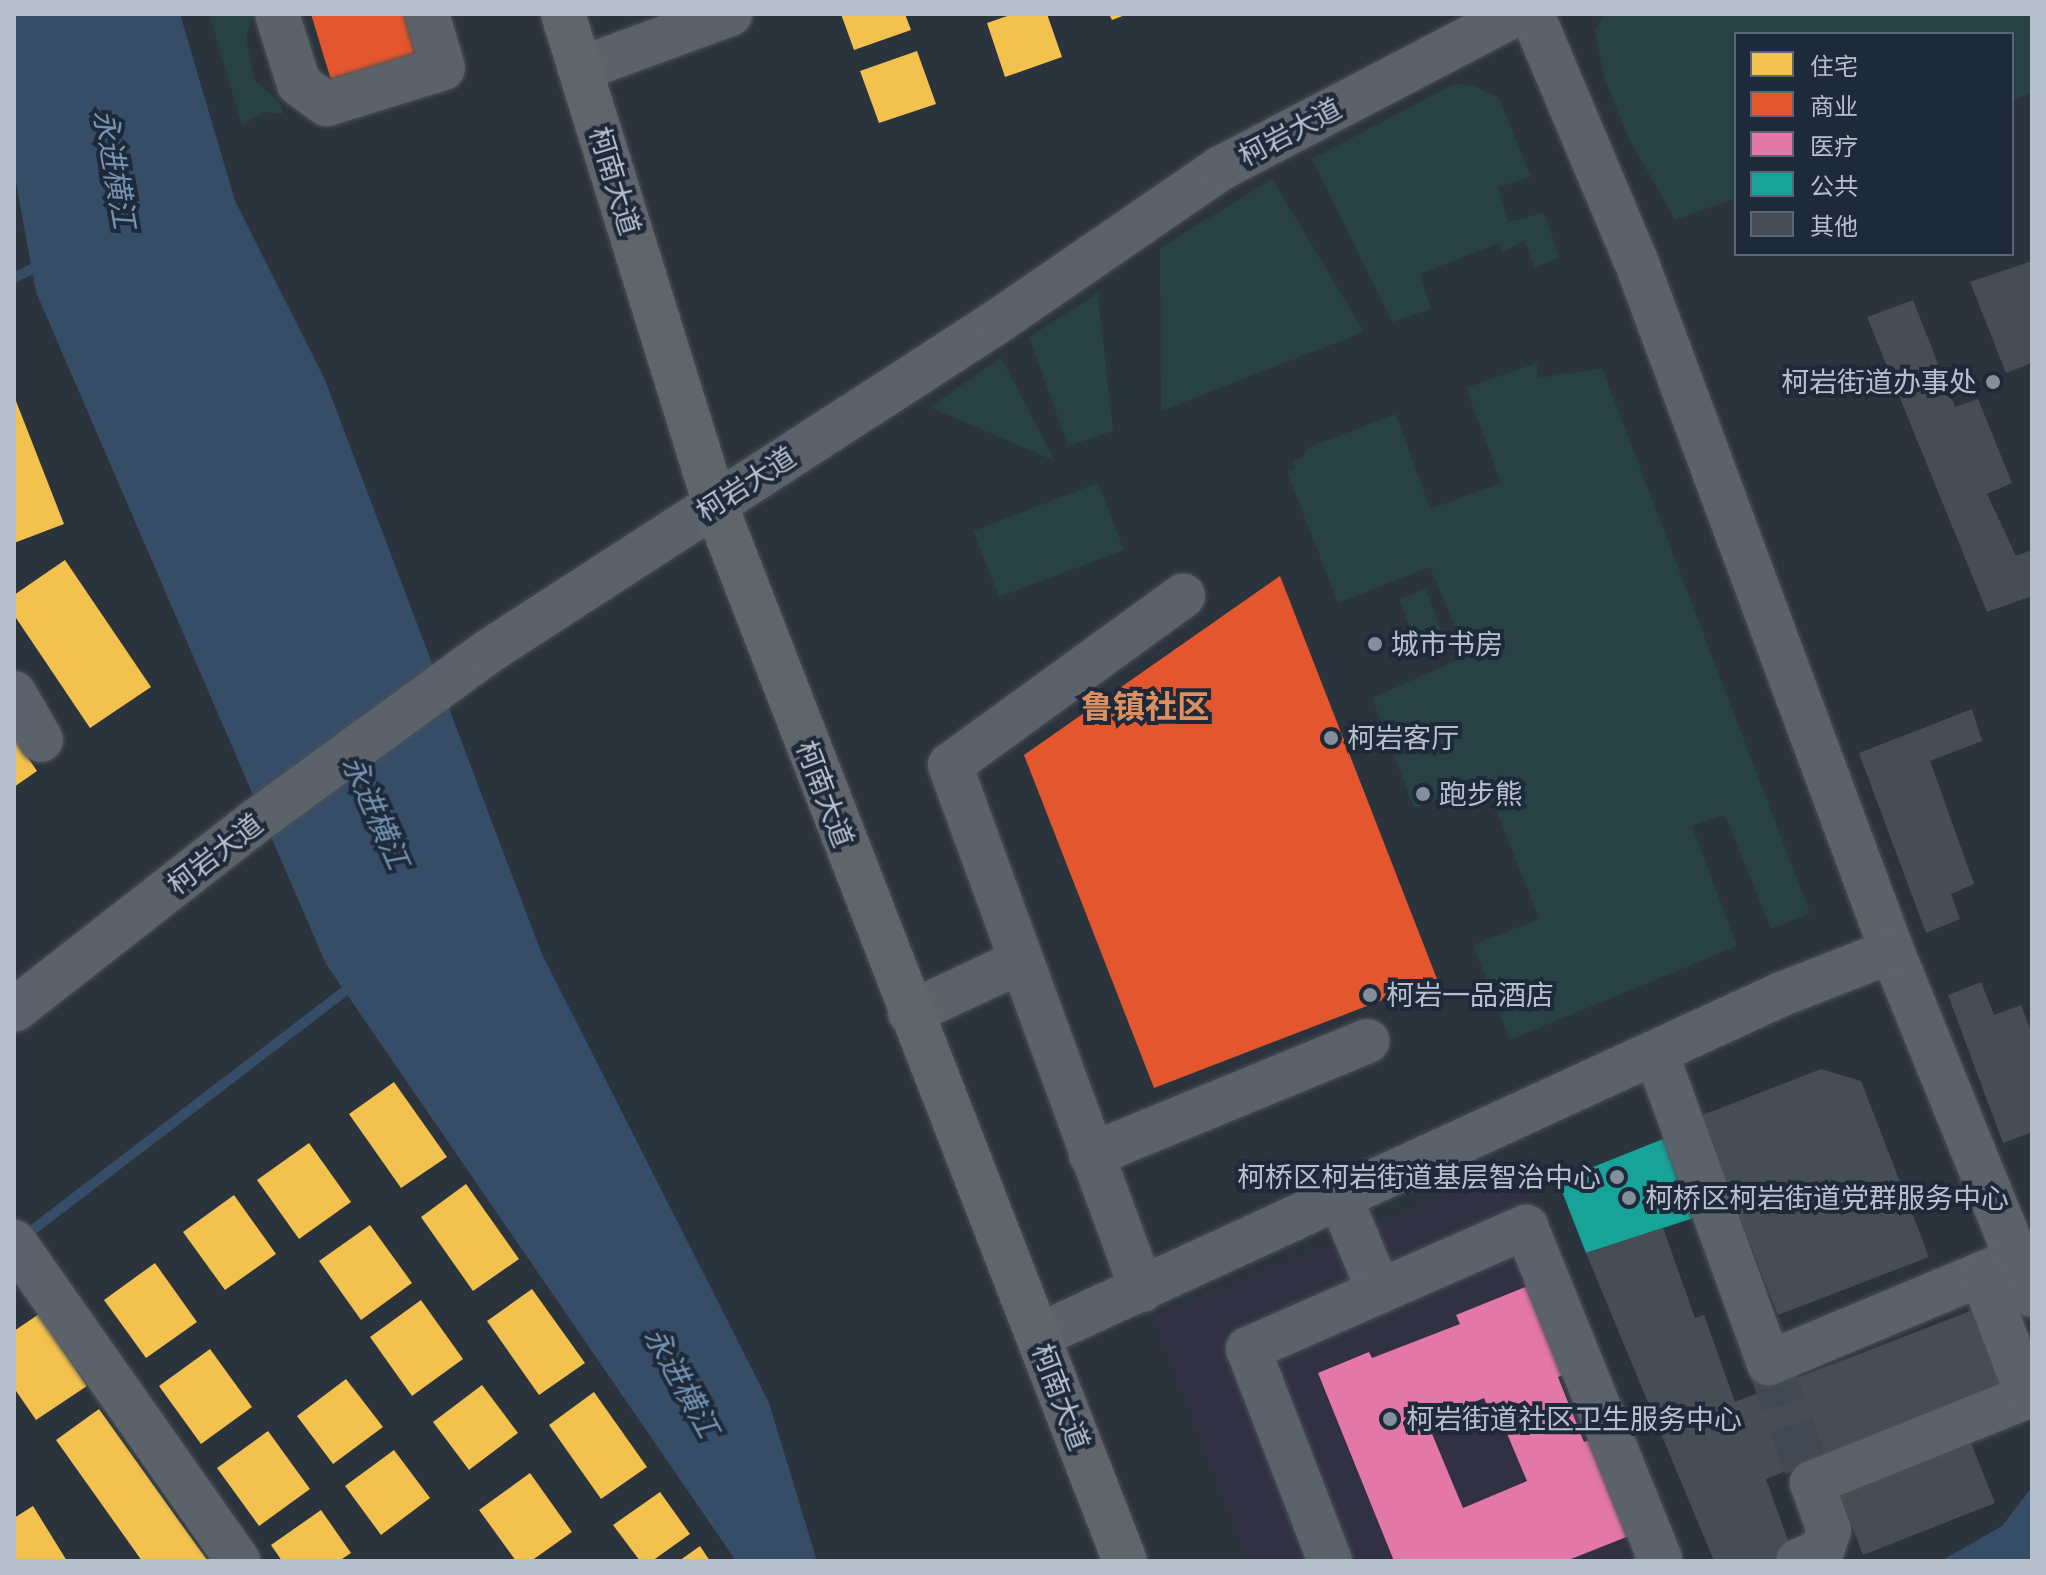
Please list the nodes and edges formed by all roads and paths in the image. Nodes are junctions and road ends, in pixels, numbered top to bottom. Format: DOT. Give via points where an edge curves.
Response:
graph roads {
  1 [pos="277,14"];
  2 [pos="427,14"];
  3 [pos="563,14"];
  4 [pos="730,14"];
  5 [pos="1515,14"];
  6 [pos="1532,14"];
  7 [pos="580,69"];
  8 [pos="715,504"];
  9 [pos="1183,596"];
  10 [pos="14,693"];
  11 [pos="41,740"];
  12 [pos="1892,951"];
  13 [pos="1019,962"];
  14 [pos="14,1010"];
  15 [pos="910,1013"];
  16 [pos="1367,1041"];
  17 [pos="1656,1053"];
  18 [pos="1091,1155"];
  19 [pos="1341,1200"];
  20 [pos="21,1252"];
  21 [pos="2011,1276"];
  22 [pos="1142,1290"];
  23 [pos="1379,1291"];
  24 [pos="1038,1336"];
  25 [pos="238,1561"];
  26 [pos="1125,1561"];
  27 [pos="1330,1561"];
  28 [pos="1656,1561"];
  29 [pos="1798,1561"];
  1 -- 2 [label="street" via="299,84 327,104 443,68"];
  3 -- 7 [label="main road, 柯南大道"];
  4 -- 7 [label="street"];
  5 -- 8 [label="street, 柯岩大道" via="1221,168 997,322"];
  6 -- 12 [label="street" via="1636,261"];
  7 -- 8 [label="main road, 柯南大道"];
  8 -- 14 [label="street, 柯岩大道" via="489,651 256,821"];
  8 -- 15 [label="main road, 柯南大道"];
  9 -- 13 [label="street" via="950,765"];
  10 -- 11 [label="street"];
  12 -- 17 [label="street"];
  12 -- 21 [label="street"];
  13 -- 15 [label="street"];
  13 -- 18 [label="street"];
  15 -- 24 [label="main road, 柯南大道"];
  16 -- 18 [label="street"];
  17 -- 19 [label="street"];
  17 -- 21 [label="street" via="1769,1363"];
  18 -- 22 [label="street"];
  19 -- 22 [label="street"];
  19 -- 23 [label="street"];
  20 -- 25 [label="street"];
  21 -- 29 [label="street" via="2028,1396 1812,1483 1829,1530 1822,1551"];
  22 -- 24 [label="street"];
  23 -- 27 [label="street" via="1248,1349"];
  23 -- 28 [label="street" via="1526,1227 1660,1559"];
  24 -- 26 [label="main road, 柯南大道"];
}
